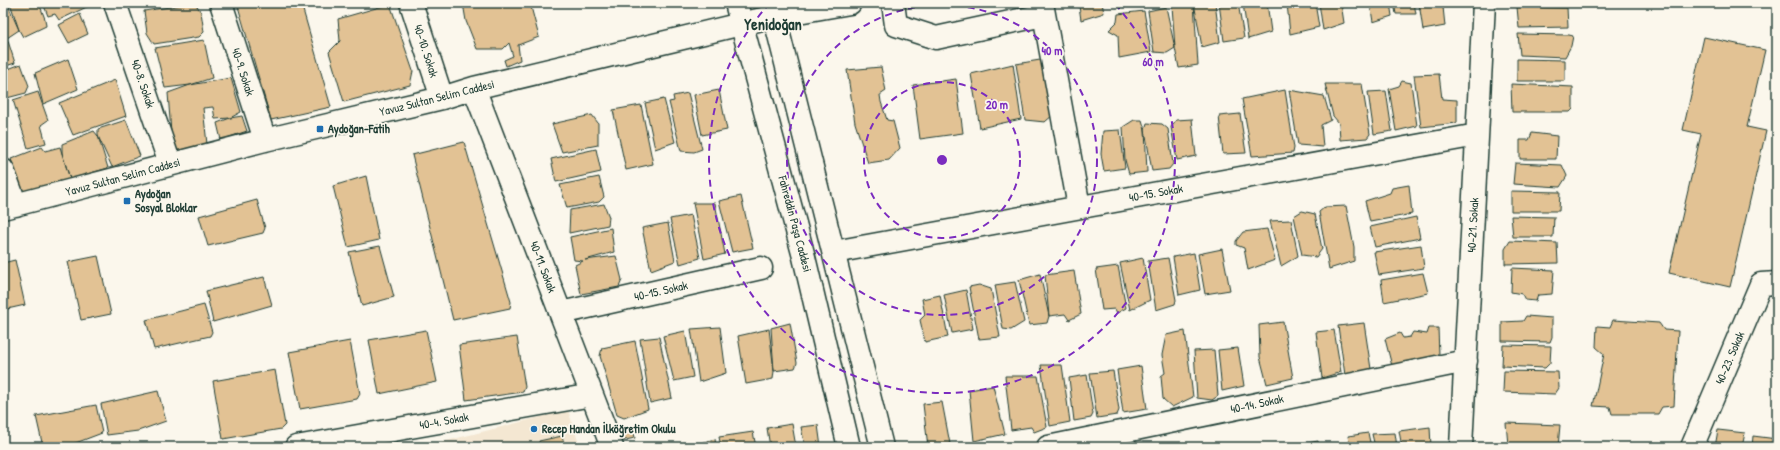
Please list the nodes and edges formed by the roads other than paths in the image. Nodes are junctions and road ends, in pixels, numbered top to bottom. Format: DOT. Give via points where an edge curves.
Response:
graph roads {
  1 [pos="115,3"];
  2 [pos="221,3"];
  3 [pos="411,3"];
  4 [pos="736,3"];
  5 [pos="850,3"];
  6 [pos="893,3"];
  7 [pos="1484,3"];
  8 [pos="773,9"];
  9 [pos="1042,9"];
  10 [pos="742,25"];
  11 [pos="474,88"];
  12 [pos="442,98"];
  13 [pos="1477,135"];
  14 [pos="265,140"];
  15 [pos="170,164"];
  16 [pos="3,170"];
  17 [pos="9,206"];
  18 [pos="1079,207"];
  19 [pos="834,252"];
  20 [pos="761,268"];
  21 [pos="1777,283"];
  22 [pos="561,313"];
  23 [pos="1466,361"];
  24 [pos="592,394"];
  25 [pos="309,446"];
  26 [pos="612,447"];
  27 [pos="849,447"];
  28 [pos="882,447"];
  29 [pos="1048,447"];
  30 [pos="1461,447"];
  31 [pos="1692,447"];
  1 -- 15 [label="street, 40-8. Sokak"];
  2 -- 14 [label="street, 40-9. Sokak"];
  3 -- 12 [label="street, 40-10. Sokak"];
  4 -- 10 [label="street, Fahreddin Paşa Caddesi"];
  5 -- 8 [label="street, Yavuz Sultan Selim Caddesi"];
  6 -- 9 [label="street" via="896,25 936,38"];
  7 -- 13 [label="street, 40-21. Sokak"];
  8 -- 10 [label="street, Yavuz Sultan Selim Caddesi"];
  8 -- 19 [label="street"];
  9 -- 18 [label="street"];
  10 -- 11 [label="street, Yavuz Sultan Selim Caddesi"];
  10 -- 27 [label="street, Fahreddin Paşa Caddesi" via="804,257"];
  11 -- 12 [label="street, Yavuz Sultan Selim Caddesi"];
  11 -- 22 [label="street, 40-11. Sokak"];
  12 -- 14 [label="street, Yavuz Sultan Selim Caddesi"];
  13 -- 18 [label="street, 40-15. Sokak"];
  13 -- 23 [label="street, 40-21. Sokak"];
  14 -- 15 [label="street, Yavuz Sultan Selim Caddesi"];
  15 -- 17 [label="street, Yavuz Sultan Selim Caddesi"];
  16 -- 17 [label="street"];
  18 -- 19 [label="street, 40-15. Sokak"];
  19 -- 28 [label="street"];
  20 -- 22 [label="street, 40-15. Sokak"];
  21 -- 31 [label="street, 40-23. Sokak" via="1761,284"];
  22 -- 24 [label="street, 40-11. Sokak"];
  23 -- 29 [label="street, 40-14. Sokak"];
  23 -- 30 [label="street, 40-21. Sokak"];
  24 -- 25 [label="street, 40-4. Sokak"];
  24 -- 26 [label="street, 40-11. Sokak"];
}
